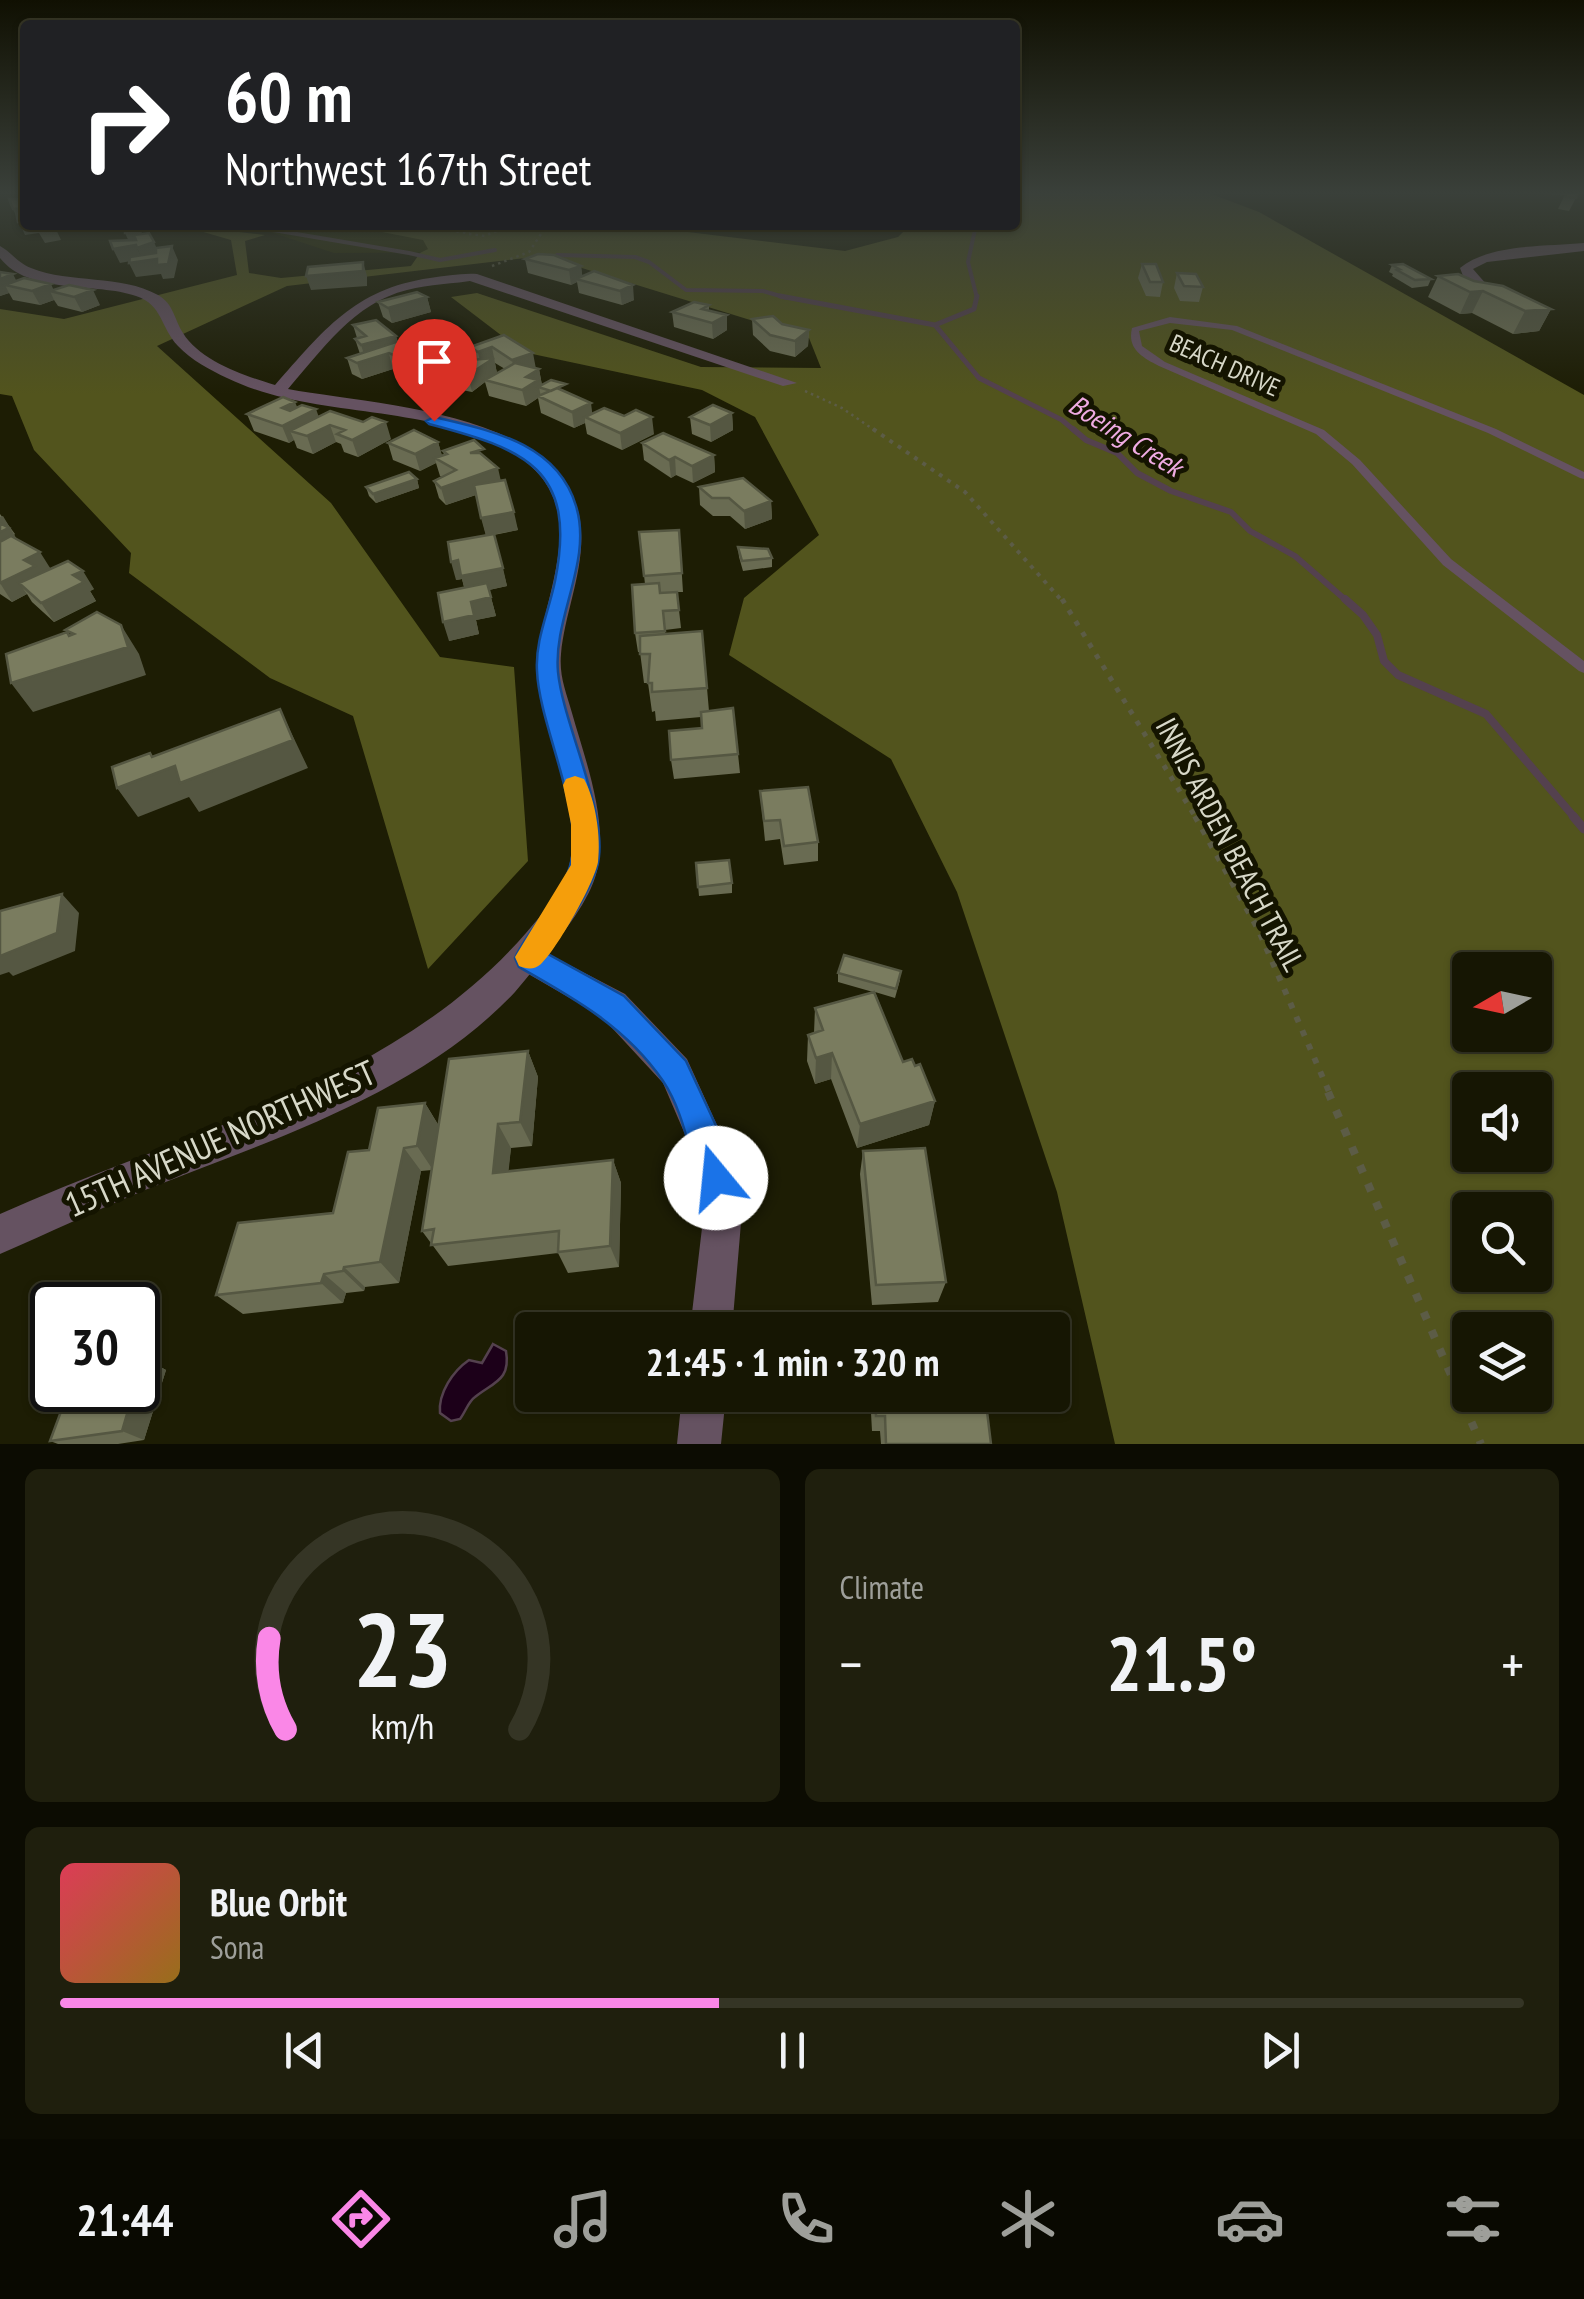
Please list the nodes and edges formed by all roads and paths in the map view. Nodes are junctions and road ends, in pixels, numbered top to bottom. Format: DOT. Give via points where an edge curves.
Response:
graph roads {
  1 [pos="7,259"];
  2 [pos="507,259"];
  3 [pos="1482,259"];
  4 [pos="472,277"];
  5 [pos="1480,286"];
  6 [pos="789,383"];
  7 [pos="278,391"];
  8 [pos="1584,476"];
  9 [pos="1584,668"];
  10 [pos="529,958"];
  11 [pos="0,1234"];
  12 [pos="713,1312"];
  13 [pos="702,1412"];
  14 [pos="699,1444"];
  15 [pos="1481,1444"];
  1 -- 7 [label="street, 15TH AVENUE NORTHWEST" via="32,272 147,295 166,306 189,347 244,380"];
  2 -- 4 [label="path"];
  3 -- 5 [label="street" via="1466,268"];
  4 -- 6 [label="street"];
  4 -- 7 [label="street" via="406,286 371,299 349,313"];
  6 -- 15 [label="path, INNIS ARDEN BEACH TRAIL" via="842,408 965,492 1056,589 1258,929"];
  7 -- 10 [label="street, 15TH AVENUE NORTHWEST" via="502,439 532,456 568,505 565,581 547,672 584,824 584,865"];
  8 -- 9 [label="lane, BEACH DRIVE" via="1492,431 1234,328 1170,320 1134,330 1138,350 1162,364 1320,432 1447,562"];
  10 -- 11 [label="street, 15TH AVENUE NORTHWEST" via="441,1030 378,1070 290,1115"];
  10 -- 12 [label="street" via="613,1005 674,1071 708,1145 723,1211"];
  13 -- 14 [label="street"];
}
